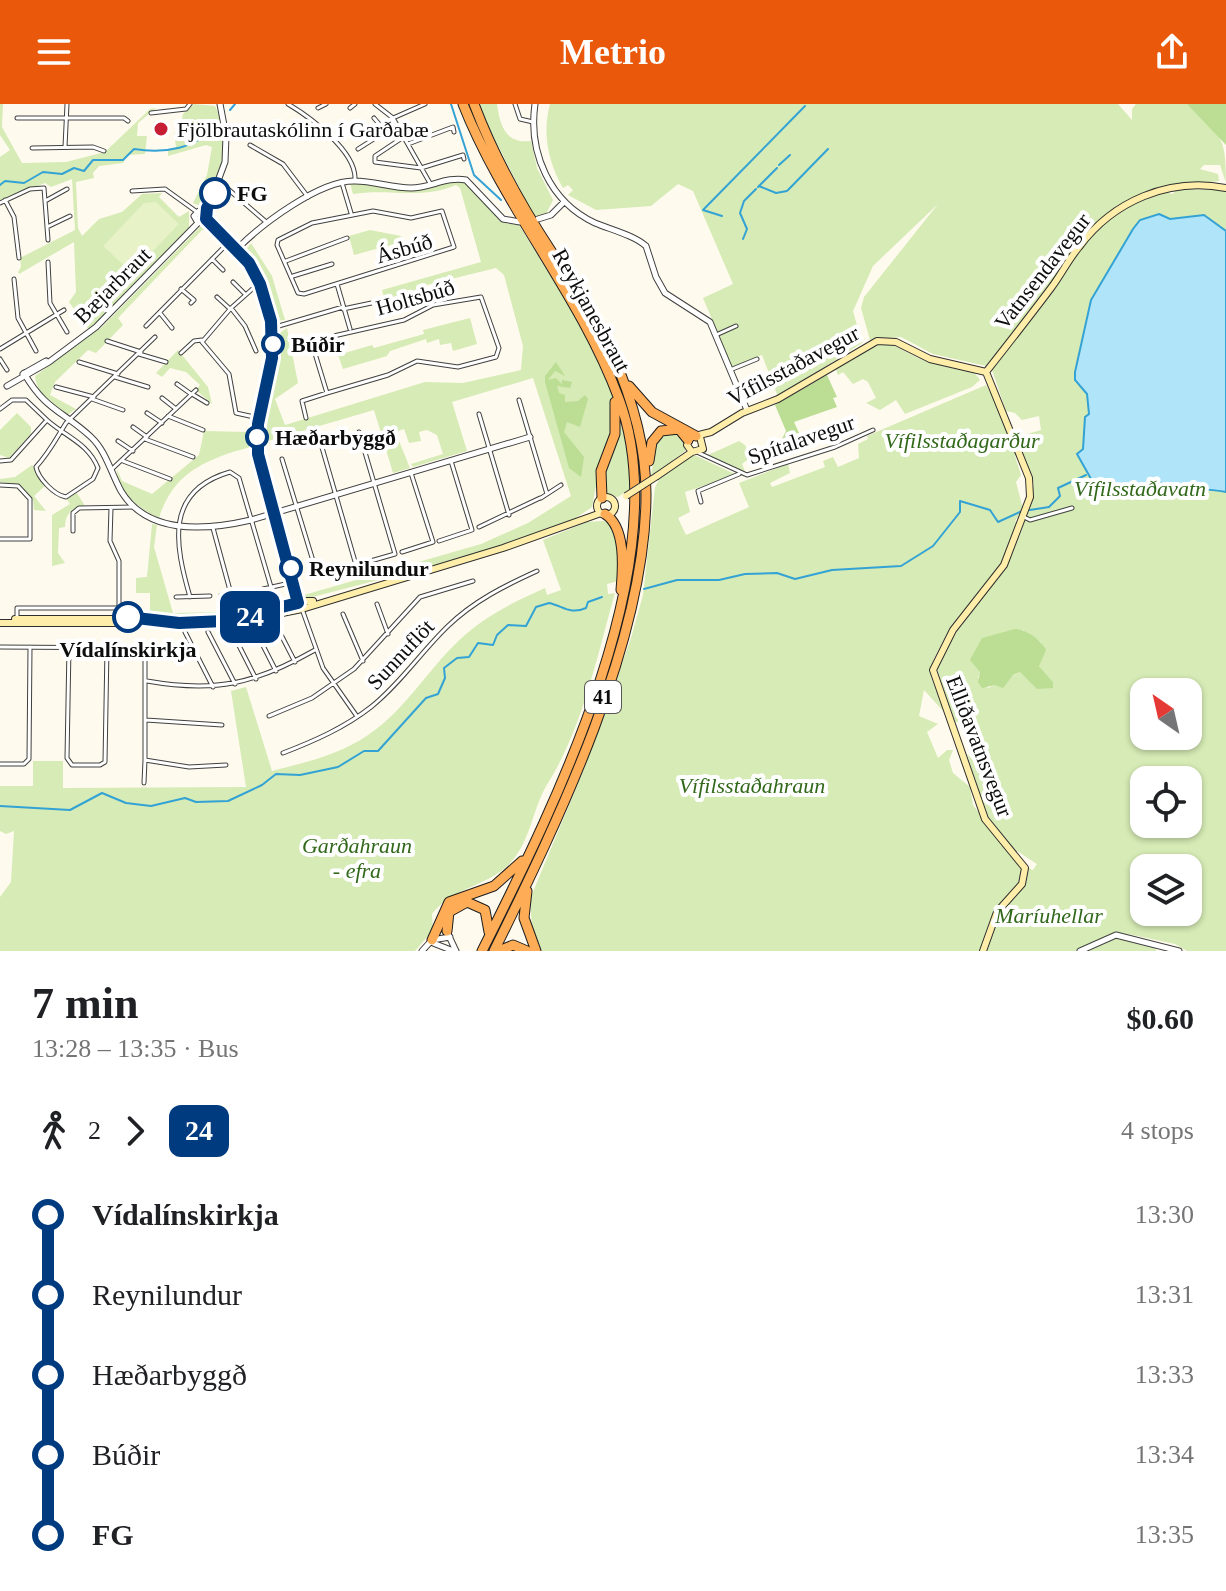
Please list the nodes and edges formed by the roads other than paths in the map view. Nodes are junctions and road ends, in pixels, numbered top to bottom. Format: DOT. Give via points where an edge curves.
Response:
graph roads {
  1 [pos="67,104"];
  2 [pos="190,104"];
  3 [pos="288,104"];
  4 [pos="326,104"];
  5 [pos="355,104"];
  6 [pos="375,104"];
  7 [pos="425,104"];
  8 [pos="463,104"];
  9 [pos="474,104"];
  10 [pos="515,104"];
  11 [pos="535,104"];
  12 [pos="219,105"];
  13 [pos="318,108"];
  14 [pos="350,108"];
  15 [pos="151,113"];
  16 [pos="17,118"];
  17 [pos="65,118"];
  18 [pos="374,118"];
  19 [pos="393,118"];
  20 [pos="128,121"];
  21 [pos="533,122"];
  22 [pos="396,125"];
  23 [pos="385,131"];
  24 [pos="454,132"];
  25 [pos="402,138"];
  26 [pos="250,145"];
  27 [pos="407,145"];
  28 [pos="65,147"];
  29 [pos="32,148"];
  30 [pos="358,149"];
  31 [pos="104,151"];
  32 [pos="464,159"];
  33 [pos="424,168"];
  34 [pos="355,180"];
  35 [pos="342,183"];
  36 [pos="431,185"];
  37 [pos="1226,188"];
  38 [pos="67,189"];
  39 [pos="228,189"];
  40 [pos="132,191"];
  41 [pos="309,198"];
  42 [pos="5,200"];
  43 [pos="47,200"];
  44 [pos="564,202"];
  45 [pos="0,203"];
  46 [pos="351,213"];
  47 [pos="200,215"];
  48 [pos="70,216"];
  49 [pos="538,219"];
  50 [pos="265,221"];
  51 [pos="520,222"];
  52 [pos="47,227"];
  53 [pos="347,238"];
  54 [pos="48,240"];
  55 [pos="230,241"];
  56 [pos="238,248"];
  57 [pos="19,258"];
  58 [pos="212,259"];
  59 [pos="286,261"];
  60 [pos="48,262"];
  61 [pos="332,264"];
  62 [pos="223,270"];
  63 [pos="293,276"];
  64 [pos="14,279"];
  65 [pos="233,282"];
  66 [pos="260,284"];
  67 [pos="337,284"];
  68 [pos="181,289"];
  69 [pos="245,294"];
  70 [pos="217,297"];
  71 [pos="194,300"];
  72 [pos="381,301"];
  73 [pos="230,308"];
  74 [pos="343,308"];
  75 [pos="64,310"];
  76 [pos="159,312"];
  77 [pos="56,315"];
  78 [pos="146,326"];
  79 [pos="736,326"];
  80 [pos="172,328"];
  81 [pos="272,328"];
  82 [pos="350,329"];
  83 [pos="67,332"];
  84 [pos="26,333"];
  85 [pos="716,335"];
  86 [pos="155,337"];
  87 [pos="202,340"];
  88 [pos="107,341"];
  89 [pos="0,349"];
  90 [pos="36,351"];
  91 [pos="256,351"];
  92 [pos="140,353"];
  93 [pos="181,353"];
  94 [pos="0,359"];
  95 [pos="757,359"];
  96 [pos="79,362"];
  97 [pos="166,362"];
  98 [pos="7,370"];
  99 [pos="730,370"];
  100 [pos="986,372"];
  101 [pos="621,373"];
  102 [pos="25,375"];
  103 [pos="116,376"];
  104 [pos="611,379"];
  105 [pos="177,384"];
  106 [pos="56,387"];
  107 [pos="148,387"];
  108 [pos="0,391"];
  109 [pos="193,393"];
  110 [pos="327,393"];
  111 [pos="93,398"];
  112 [pos="162,398"];
  113 [pos="519,400"];
  114 [pos="207,403"];
  115 [pos="0,409"];
  116 [pos="176,409"];
  117 [pos="123,410"];
  118 [pos="747,410"];
  119 [pos="147,413"];
  120 [pos="479,414"];
  121 [pos="168,416"];
  122 [pos="259,418"];
  123 [pos="306,418"];
  124 [pos="47,420"];
  125 [pos="69,421"];
  126 [pos="162,423"];
  127 [pos="133,427"];
  128 [pos="203,430"];
  129 [pos="873,430"];
  130 [pos="61,431"];
  131 [pos="359,432"];
  132 [pos="530,437"];
  133 [pos="146,438"];
  134 [pos="118,441"];
  135 [pos="321,444"];
  136 [pos="696,444"];
  137 [pos="490,450"];
  138 [pos="133,451"];
  139 [pos="193,457"];
  140 [pos="282,459"];
  141 [pos="711,460"];
  142 [pos="0,461"];
  143 [pos="123,461"];
  144 [pos="451,461"];
  145 [pos="111,470"];
  146 [pos="411,473"];
  147 [pos="739,474"];
  148 [pos="170,479"];
  149 [pos="374,484"];
  150 [pos="0,485"];
  151 [pos="561,485"];
  152 [pos="646,493"];
  153 [pos="547,494"];
  154 [pos="335,495"];
  155 [pos="607,502"];
  156 [pos="701,502"];
  157 [pos="297,506"];
  158 [pos="135,507"];
  159 [pos="111,508"];
  160 [pos="1072,508"];
  161 [pos="274,513"];
  162 [pos="603,514"];
  163 [pos="509,515"];
  164 [pos="587,517"];
  165 [pos="1024,517"];
  166 [pos="251,520"];
  167 [pos="178,526"];
  168 [pos="213,527"];
  169 [pos="479,527"];
  170 [pos="73,531"];
  171 [pos="0,539"];
  172 [pos="439,541"];
  173 [pos="402,552"];
  174 [pos="360,564"];
  175 [pos="537,571"];
  176 [pos="473,581"];
  177 [pos="290,583"];
  178 [pos="271,587"];
  179 [pos="263,589"];
  180 [pos="249,592"];
  181 [pos="231,594"];
  182 [pos="221,595"];
  183 [pos="210,596"];
  184 [pos="176,597"];
  185 [pos="190,597"];
  186 [pos="377,604"];
  187 [pos="301,605"];
  188 [pos="119,608"];
  189 [pos="343,614"];
  190 [pos="119,620"];
  191 [pos="0,621"];
  192 [pos="19,621"];
  193 [pos="276,625"];
  194 [pos="616,626"];
  195 [pos="254,628"];
  196 [pos="231,630"];
  197 [pos="185,632"];
  198 [pos="208,632"];
  199 [pos="388,634"];
  200 [pos="0,647"];
  201 [pos="30,647"];
  202 [pos="69,647"];
  203 [pos="107,648"];
  204 [pos="315,650"];
  205 [pos="363,661"];
  206 [pos="295,662"];
  207 [pos="276,671"];
  208 [pos="256,679"];
  209 [pos="146,681"];
  210 [pos="235,684"];
  211 [pos="334,685"];
  212 [pos="213,687"];
  213 [pos="269,716"];
  214 [pos="357,717"];
  215 [pos="145,720"];
  216 [pos="222,725"];
  217 [pos="283,753"];
  218 [pos="146,761"];
  219 [pos="0,764"];
  220 [pos="226,765"];
  221 [pos="144,783"];
  222 [pos="530,852"];
  223 [pos="534,869"];
  224 [pos="440,918"];
  225 [pos="446,935"];
  226 [pos="488,939"];
  227 [pos="433,942"];
  228 [pos="423,950"];
  229 [pos="453,951"];
  230 [pos="482,951"];
  231 [pos="496,951"];
  232 [pos="527,951"];
  233 [pos="536,951"];
  234 [pos="983,951"];
  235 [pos="1080,951"];
  236 [pos="1179,951"];
  1 -- 17 [label="street"];
  2 -- 15 [label="street"];
  3 -- 34 [label="street" via="337,144 355,170"];
  4 -- 13 [label="street"];
  5 -- 14 [label="street"];
  6 -- 19 [label="street"];
  7 -- 19 [label="street"];
  8 -- 104 [label="highway, Reykjanesbraut / 41" via="485,156 577,309"];
  9 -- 101 [label="highway, Reykjanesbraut / 41" via="510,181"];
  10 -- 21 [label="street" via="520,119"];
  11 -- 21 [label="street"];
  12 -- 47 [label="street, Bæjarbraut" via="225,162"];
  16 -- 17 [label="street"];
  17 -- 20 [label="street"];
  17 -- 28 [label="street"];
  18 -- 23 [label="street"];
  19 -- 22 [label="street"];
  21 -- 44 [label="street" via="541,166"];
  22 -- 23 [label="street"];
  22 -- 25 [label="street"];
  23 -- 30 [label="street"];
  24 -- 27 [label="street" via="453,127"];
  25 -- 27 [label="street"];
  25 -- 33 [label="street" via="374,162"];
  26 -- 41 [label="street" via="283,164"];
  27 -- 33 [label="street"];
  28 -- 29 [label="street"];
  28 -- 31 [label="street"];
  32 -- 33 [label="street" via="463,155"];
  33 -- 36 [label="street"];
  34 -- 35 [label="street"];
  34 -- 36 [label="street" via="412,188"];
  35 -- 41 [label="street"];
  35 -- 46 [label="street"];
  36 -- 51 [label="street" via="466,180 503,219"];
  37 -- 100 [label="main road, Vatnsendavegur" via="1160,190 1115,212 1079,247"];
  38 -- 43 [label="street"];
  39 -- 50 [label="street"];
  40 -- 47 [label="street" via="165,189"];
  41 -- 50 [label="street"];
  42 -- 43 [label="street" via="40,187"];
  42 -- 45 [label="street"];
  42 -- 57 [label="street" via="14,217"];
  43 -- 52 [label="street"];
  44 -- 49 [label="street"];
  44 -- 85 [label="street" via="643,243 665,293 705,317"];
  46 -- 59 [label="street, Ásbúð" via="280,238 277,245"];
  46 -- 67 [label="street, Ásbúð" via="376,211 413,218 441,211 454,247"];
  47 -- 55 [label="street"];
  47 -- 102 [label="street, Bæjarbraut" via="100,323"];
  48 -- 52 [label="street"];
  50 -- 56 [label="street"];
  52 -- 54 [label="street"];
  53 -- 59 [label="street, Ásbúð"];
  55 -- 56 [label="street"];
  55 -- 58 [label="street"];
  56 -- 66 [label="street"];
  58 -- 62 [label="street"];
  58 -- 68 [label="street"];
  59 -- 63 [label="street"];
  60 -- 77 [label="street" via="50,303"];
  61 -- 63 [label="street"];
  63 -- 67 [label="street, Ásbúð" via="302,294"];
  64 -- 84 [label="street" via="18,318"];
  65 -- 69 [label="street"];
  66 -- 69 [label="street"];
  66 -- 81 [label="street"];
  67 -- 74 [label="street"];
  68 -- 71 [label="street"];
  68 -- 76 [label="street"];
  69 -- 73 [label="street"];
  70 -- 73 [label="street"];
  72 -- 74 [label="street, Holtsbúð"];
  73 -- 87 [label="street"];
  73 -- 91 [label="street"];
  74 -- 81 [label="street"];
  74 -- 82 [label="street"];
  75 -- 77 [label="street"];
  76 -- 78 [label="street"];
  76 -- 80 [label="street"];
  77 -- 83 [label="street"];
  77 -- 84 [label="street"];
  79 -- 85 [label="street"];
  81 -- 122 [label="street" via="271,365"];
  82 -- 110 [label="street, Holtsbúð" via="313,344"];
  82 -- 110 [label="street, Holtsbúð" via="404,320 433,305 481,297 500,352 462,366 414,361 388,375"];
  84 -- 89 [label="street"];
  84 -- 90 [label="street"];
  85 -- 99 [label="street"];
  86 -- 92 [label="street"];
  87 -- 93 [label="street"];
  87 -- 122 [label="street" via="231,378 236,413"];
  88 -- 92 [label="street"];
  92 -- 97 [label="street"];
  92 -- 103 [label="street"];
  94 -- 98 [label="street"];
  95 -- 99 [label="street"];
  96 -- 103 [label="street"];
  99 -- 118 [label="street"];
  100 -- 118 [label="main road, Vífilsstaðavegur" via="930,359 896,342 877,341 778,399"];
  100 -- 165 [label="main road, Elliðavatnsvegur" via="1030,481"];
  101 -- 136 [label="highway" via="648,409"];
  101 -- 152 [label="highway, Reykjanesbraut / 41" via="642,444"];
  102 -- 108 [label="street, Bæjarbraut"];
  102 -- 125 [label="street" via="46,404"];
  103 -- 107 [label="street"];
  103 -- 111 [label="street"];
  104 -- 155 [label="highway" via="617,422 601,471"];
  104 -- 194 [label="highway, Reykjanesbraut / 41" via="627,424 636,482 632,560"];
  105 -- 109 [label="street"];
  106 -- 111 [label="street"];
  109 -- 114 [label="street"];
  109 -- 116 [label="street"];
  110 -- 123 [label="street, Holtsbúð" via="302,401"];
  111 -- 117 [label="street"];
  111 -- 125 [label="street"];
  112 -- 116 [label="street"];
  113 -- 132 [label="street"];
  115 -- 124 [label="street" via="12,400 26,400"];
  116 -- 121 [label="street"];
  118 -- 136 [label="main road, Vífilsstaðavegur"];
  119 -- 126 [label="street"];
  120 -- 137 [label="street"];
  121 -- 126 [label="street"];
  121 -- 128 [label="street"];
  122 -- 161 [label="street" via="259,461"];
  124 -- 130 [label="street"];
  124 -- 142 [label="street" via="11,460"];
  125 -- 130 [label="street"];
  125 -- 145 [label="street" via="97,444"];
  126 -- 133 [label="street"];
  127 -- 133 [label="street"];
  129 -- 147 [label="street, Spítalavegur" via="835,447"];
  130 -- 130 [label="street" via="36,469 64,497 98,470 85,447"];
  131 -- 149 [label="street"];
  132 -- 137 [label="street"];
  132 -- 153 [label="street"];
  133 -- 138 [label="street"];
  133 -- 139 [label="street"];
  134 -- 138 [label="street"];
  135 -- 154 [label="street"];
  136 -- 141 [label="street, Spítalavegur"];
  136 -- 141 [label="street"];
  136 -- 152 [label="highway" via="675,428 656,435"];
  136 -- 155 [label="main road, Vífilsstaðavegur, bridge" via="624,498"];
  137 -- 144 [label="street"];
  137 -- 163 [label="street"];
  138 -- 143 [label="street"];
  140 -- 157 [label="street"];
  141 -- 147 [label="street, Spítalavegur"];
  143 -- 145 [label="street"];
  143 -- 148 [label="street"];
  144 -- 146 [label="street"];
  144 -- 172 [label="street" via="472,530"];
  145 -- 158 [label="street"];
  146 -- 149 [label="street"];
  146 -- 173 [label="street" via="433,542"];
  147 -- 156 [label="street, Spítalavegur" via="698,491"];
  149 -- 154 [label="street"];
  149 -- 174 [label="street" via="395,554"];
  150 -- 171 [label="street" via="16,485 28,496 30,539"];
  151 -- 153 [label="street"];
  152 -- 223 [label="highway, Reykjanesbraut / 41" via="643,556 627,624 586,744"];
  153 -- 163 [label="street"];
  154 -- 157 [label="street"];
  154 -- 157 [label="street" via="356,565 320,574"];
  155 -- 162 [label="main road, Vífilsstaðavegur"];
  155 -- 162 [label="main road"];
  155 -- 164 [label="main road, Vífilsstaðavegur"];
  157 -- 161 [label="street"];
  158 -- 159 [label="street"];
  158 -- 167 [label="street"];
  159 -- 170 [label="street" via="77,509"];
  159 -- 188 [label="street"];
  160 -- 165 [label="street" via="1030,520"];
  161 -- 166 [label="street"];
  161 -- 187 [label="street"];
  162 -- 164 [label="main road, Vífilsstaðavegur"];
  162 -- 194 [label="highway" via="615,526 621,555"];
  163 -- 169 [label="street"];
  164 -- 187 [label="main road, Vífilsstaðavegur" via="503,548"];
  165 -- 234 [label="main road, Elliðavatnsvegur" via="1002,568 953,630 933,667 985,819 1025,868 1022,884 997,912"];
  166 -- 167 [label="street" via="238,476 230,472 196,491"];
  166 -- 168 [label="street"];
  166 -- 178 [label="street"];
  167 -- 168 [label="street"];
  167 -- 185 [label="street" via="177,551"];
  168 -- 181 [label="street"];
  175 -- 214 [label="street, Sunnuflöt" via="463,612 391,689"];
  176 -- 199 [label="street" via="420,597"];
  177 -- 178 [label="street"];
  178 -- 179 [label="street"];
  180 -- 181 [label="street"];
  181 -- 182 [label="street"];
  183 -- 185 [label="street"];
  184 -- 185 [label="street"];
  186 -- 199 [label="street"];
  187 -- 190 [label="main road, Vífilsstaðavegur" via="244,619"];
  187 -- 204 [label="street"];
  188 -- 190 [label="street"];
  188 -- 192 [label="street" via="19,608"];
  189 -- 205 [label="street"];
  190 -- 192 [label="main road, Vífilsstaðavegur"];
  191 -- 192 [label="main road, Vífilsstaðavegur"];
  193 -- 206 [label="street"];
  194 -- 222 [label="highway, Reykjanesbraut / 41"];
  195 -- 207 [label="street"];
  196 -- 208 [label="street"];
  197 -- 212 [label="street"];
  198 -- 210 [label="street"];
  199 -- 205 [label="street"];
  200 -- 201 [label="street"];
  201 -- 202 [label="street"];
  201 -- 219 [label="street" via="29,759 24,764"];
  202 -- 203 [label="street"];
  202 -- 203 [label="street" via="67,758 72,765 105,762"];
  203 -- 209 [label="street" via="141,648"];
  204 -- 206 [label="street"];
  204 -- 211 [label="street"];
  205 -- 211 [label="street"];
  206 -- 207 [label="street"];
  207 -- 208 [label="street"];
  208 -- 210 [label="street"];
  209 -- 212 [label="street"];
  209 -- 215 [label="street"];
  210 -- 212 [label="street"];
  211 -- 213 [label="street"];
  211 -- 214 [label="street"];
  214 -- 217 [label="street, Sunnuflöt"];
  215 -- 216 [label="street"];
  215 -- 218 [label="street"];
  218 -- 220 [label="street"];
  218 -- 221 [label="street"];
  222 -- 224 [label="highway" via="502,881 453,900"];
  222 -- 226 [label="highway, Reykjanesbraut / 41"];
  223 -- 231 [label="highway, Reykjanesbraut / 41"];
  223 -- 233 [label="highway" via="524,918"];
  224 -- 225 [label="highway"];
  224 -- 227 [label="highway"];
  225 -- 226 [label="highway" via="449,912 472,902 487,914"];
  225 -- 227 [label="street"];
  225 -- 229 [label="street"];
  226 -- 230 [label="highway, Reykjanesbraut / 41"];
  227 -- 228 [label="street"];
  227 -- 229 [label="street"];
  231 -- 232 [label="highway" via="513,945"];
  235 -- 236 [label="street" via="1116,935"];
}
